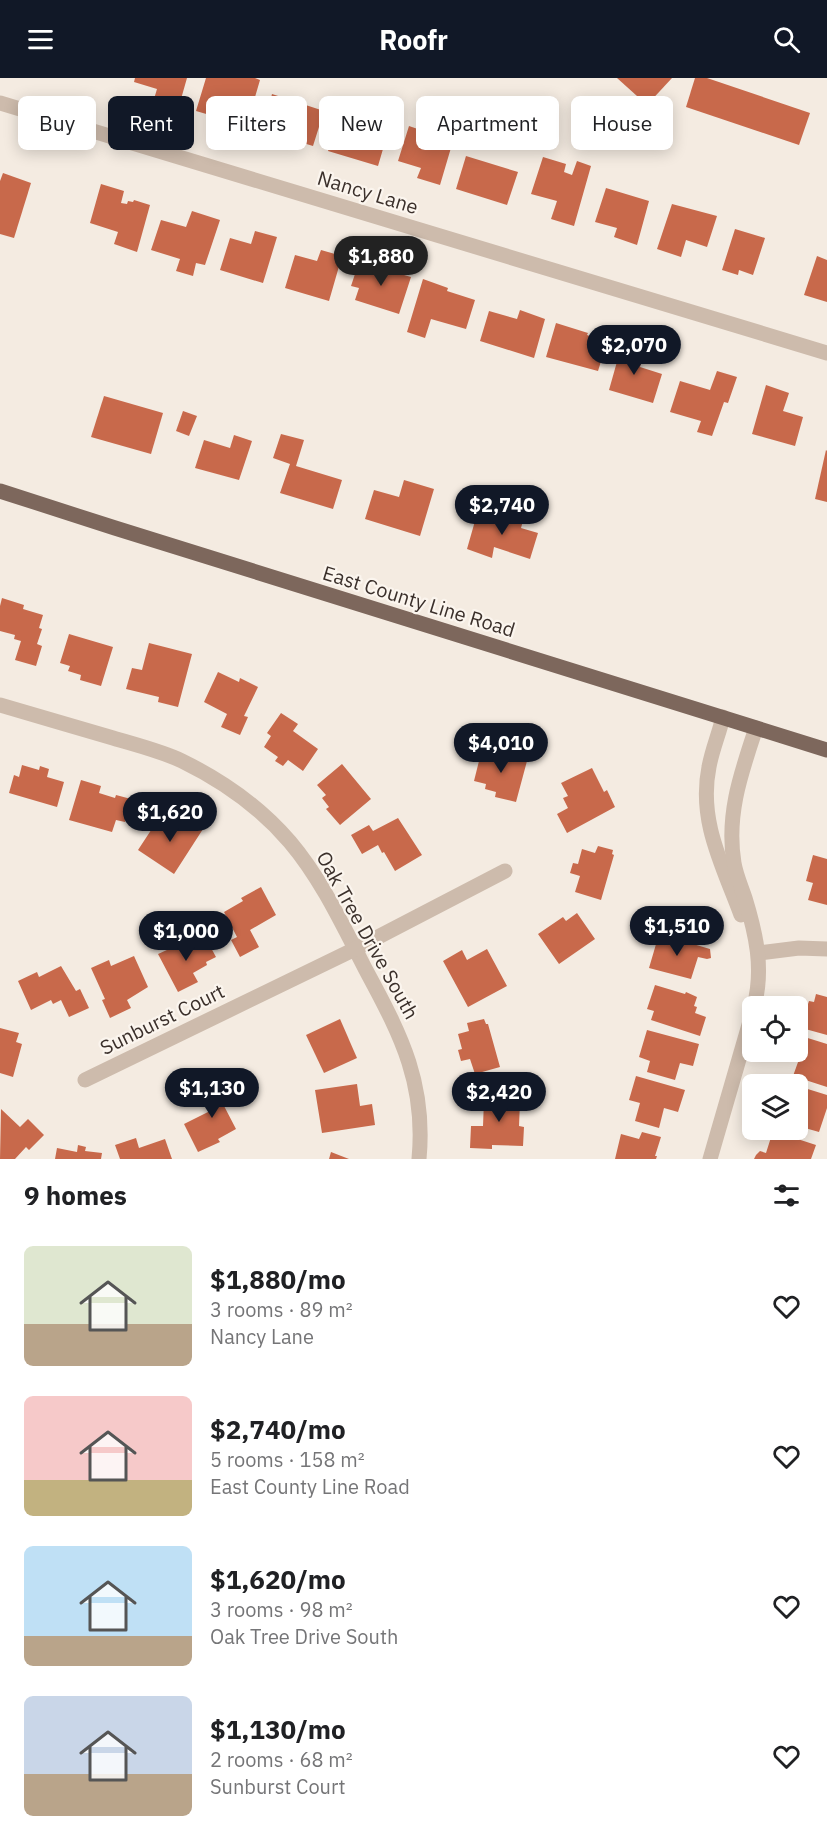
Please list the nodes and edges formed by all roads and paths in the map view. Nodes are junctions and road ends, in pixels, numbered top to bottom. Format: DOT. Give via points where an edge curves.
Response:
graph roads {
  1 [pos="0,104"];
  2 [pos="827,353"];
  3 [pos="0,490"];
  4 [pos="0,705"];
  5 [pos="723,717"];
  6 [pos="756,728"];
  7 [pos="827,750"];
  8 [pos="505,871"];
  9 [pos="355,949"];
  10 [pos="827,949"];
  11 [pos="759,953"];
  12 [pos="756,996"];
  13 [pos="742,1047"];
  14 [pos="85,1080"];
  15 [pos="418,1159"];
  16 [pos="710,1159"];
  1 -- 2 [label="street, Nancy Lane"];
  3 -- 5 [label="main road, East County Line Road"];
  4 -- 9 [label="street, Oak Tree Drive South" via="180,760 232,789 271,821 303,859"];
  5 -- 6 [label="main road, East County Line Road"];
  5 -- 11 [label="street" via="709,767 710,826 723,873"];
  6 -- 7 [label="main road, East County Line Road"];
  6 -- 11 [label="street" via="737,786 731,837 734,865"];
  8 -- 9 [label="street, Sunburst Court"];
  9 -- 14 [label="street, Sunburst Court"];
  9 -- 15 [label="street, Oak Tree Drive South" via="409,1060 420,1118"];
  10 -- 11 [label="street"];
  11 -- 12 [label="street"];
  13 -- 16 [label="street"];
}
